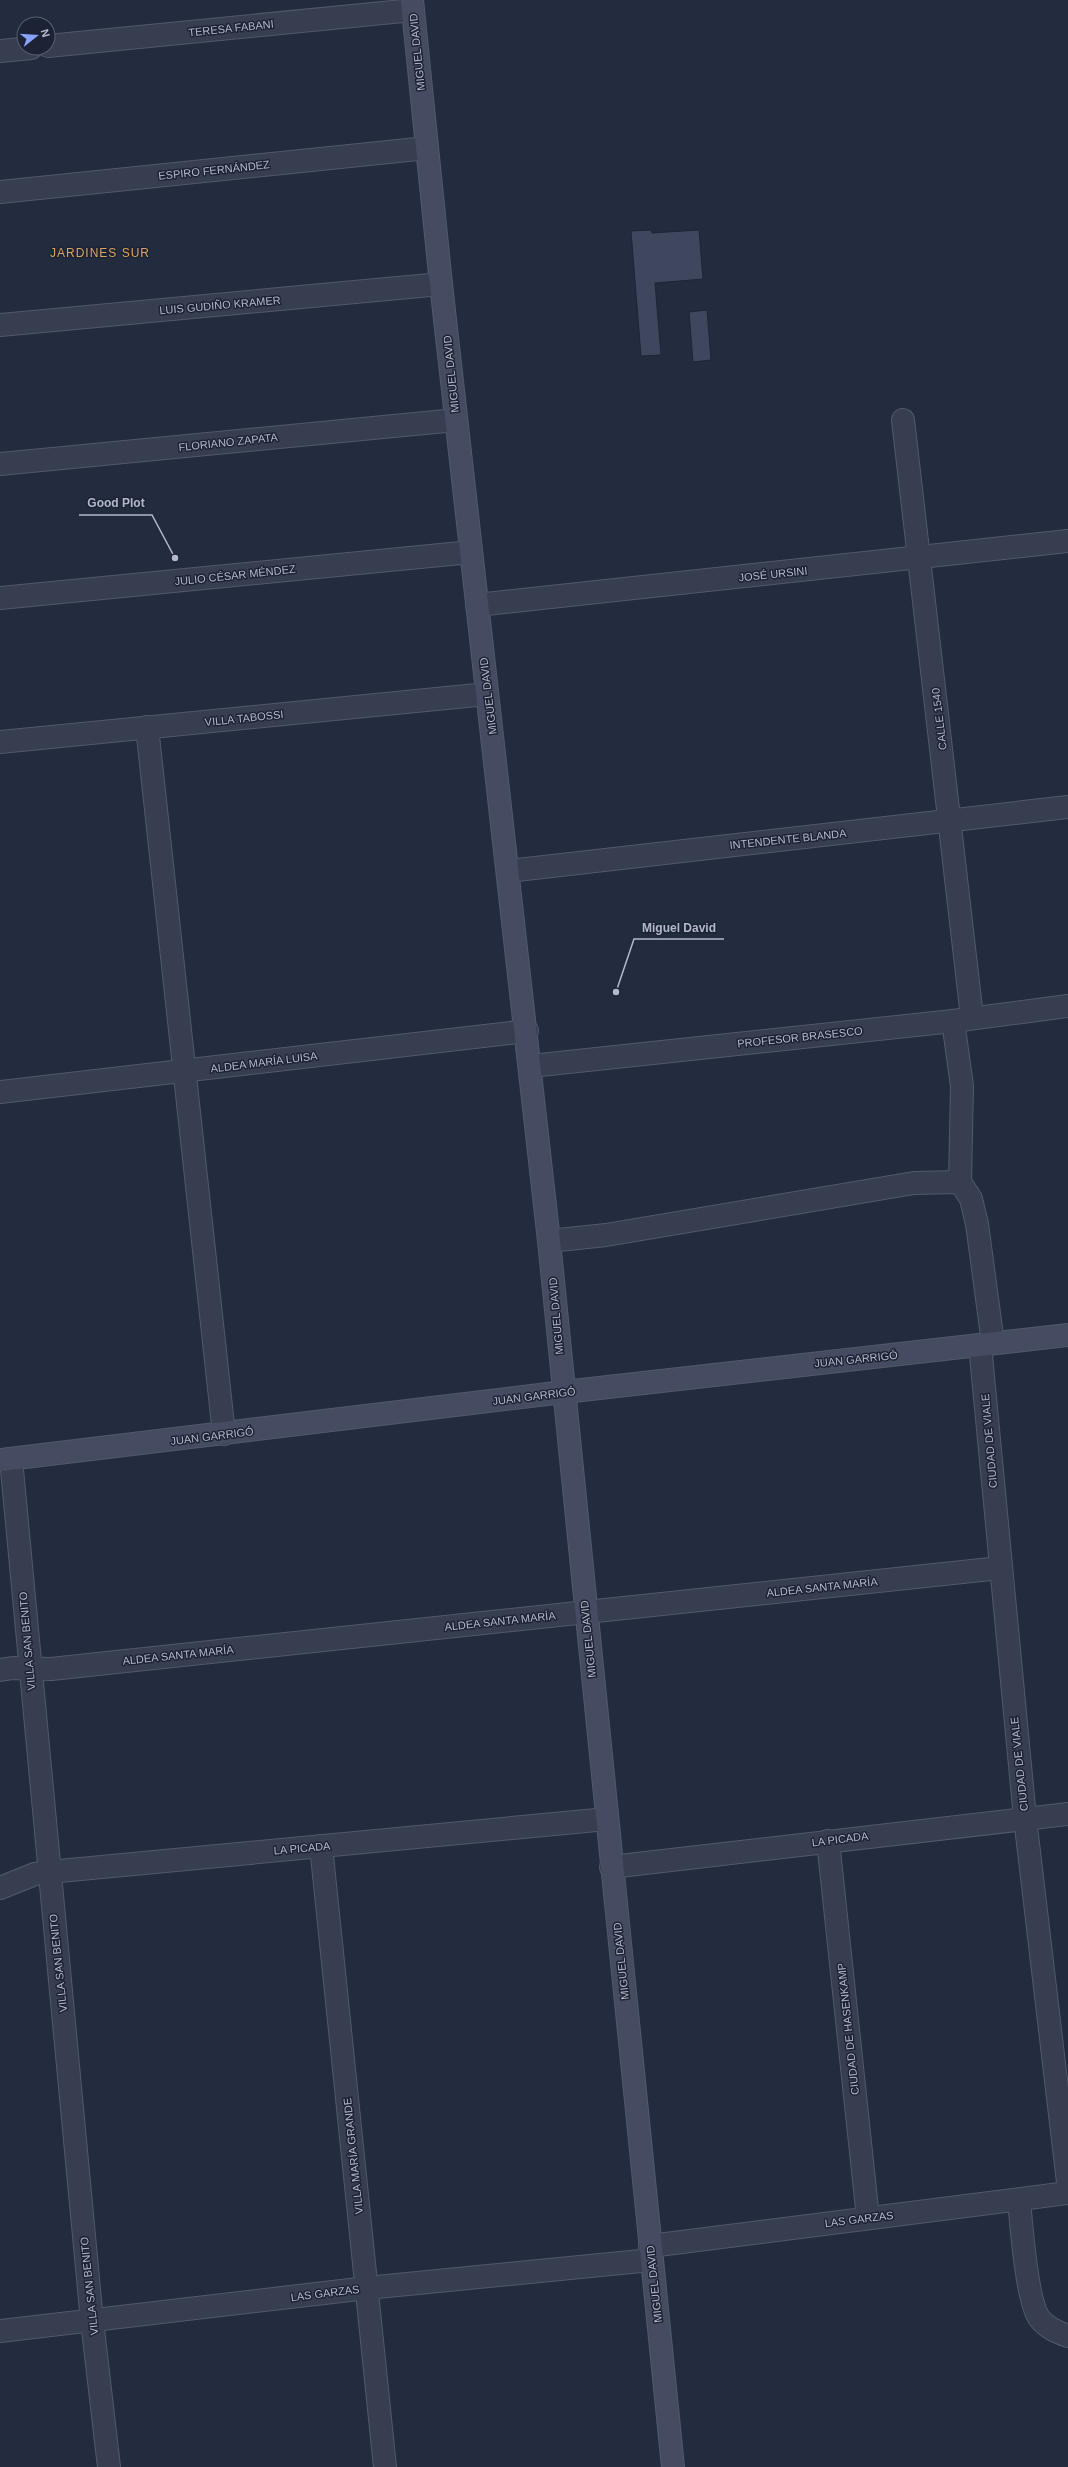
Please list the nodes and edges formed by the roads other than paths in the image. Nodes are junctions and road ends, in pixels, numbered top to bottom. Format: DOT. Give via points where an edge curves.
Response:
graph roads {
  1 [pos="413,5"];
  2 [pos="56,45"];
  3 [pos="16,49"];
  4 [pos="0,51"];
  5 [pos="427,148"];
  6 [pos="0,192"];
  7 [pos="441,284"];
  8 [pos="0,325"];
  9 [pos="456,420"];
  10 [pos="903,420"];
  11 [pos="0,464"];
  12 [pos="1068,541"];
  13 [pos="471,552"];
  14 [pos="920,559"];
  15 [pos="0,598"];
  16 [pos="477,606"];
  17 [pos="487,694"];
  18 [pos="147,727"];
  19 [pos="0,742"];
  20 [pos="1068,807"];
  21 [pos="951,821"];
  22 [pos="508,871"];
  23 [pos="1068,1006"];
  24 [pos="963,1019"];
  25 [pos="527,1032"];
  26 [pos="531,1066"];
  27 [pos="184,1071"];
  28 [pos="0,1092"];
  29 [pos="960,1182"];
  30 [pos="549,1241"];
  31 [pos="1068,1335"];
  32 [pos="987,1344"];
  33 [pos="564,1392"];
  34 [pos="224,1434"];
  35 [pos="6,1460"];
  36 [pos="1000,1568"];
  37 [pos="586,1612"];
  38 [pos="0,1670"];
  39 [pos="30,1670"];
  40 [pos="1068,1814"];
  41 [pos="1025,1818"];
  42 [pos="606,1820"];
  43 [pos="828,1841"];
  44 [pos="321,1846"];
  45 [pos="611,1867"];
  46 [pos="49,1872"];
  47 [pos="0,1888"];
  48 [pos="1068,2182"];
  49 [pos="1068,2193"];
  50 [pos="1019,2200"];
  51 [pos="868,2218"];
  52 [pos="650,2253"];
  53 [pos="366,2288"];
  54 [pos="92,2321"];
  55 [pos="0,2330"];
  56 [pos="1068,2336"];
  57 [pos="109,2467"];
  58 [pos="385,2467"];
  59 [pos="672,2467"];
  1 -- 2 [label="street, TERESA FABANI"];
  1 -- 5 [label="street, MIGUEL DAVID"];
  3 -- 4 [label="street"];
  5 -- 6 [label="street, ESPIRO FERNÁNDEZ"];
  5 -- 7 [label="street, MIGUEL DAVID"];
  7 -- 8 [label="street, LUIS GUDIÑO KRAMER"];
  7 -- 9 [label="street, MIGUEL DAVID"];
  9 -- 11 [label="street, FLORIANO ZAPATA"];
  9 -- 13 [label="street, MIGUEL DAVID"];
  10 -- 14 [label="street, CALLE 1540"];
  12 -- 14 [label="street, JOSÉ URSINI"];
  13 -- 15 [label="street, JULIO CÉSAR MÉNDEZ"];
  13 -- 16 [label="street, MIGUEL DAVID"];
  14 -- 16 [label="street, JOSÉ URSINI"];
  14 -- 21 [label="street, CALLE 1540"];
  16 -- 17 [label="street, MIGUEL DAVID"];
  17 -- 18 [label="street, VILLA TABOSSI"];
  17 -- 22 [label="street, MIGUEL DAVID"];
  18 -- 19 [label="street, VILLA TABOSSI"];
  18 -- 27 [label="street"];
  20 -- 21 [label="street, INTENDENTE BLANDA"];
  21 -- 22 [label="street, INTENDENTE BLANDA"];
  21 -- 24 [label="street, CALLE 1540"];
  22 -- 25 [label="street, MIGUEL DAVID"];
  23 -- 24 [label="street, PROFESOR BRASESCO"];
  24 -- 26 [label="street, PROFESOR BRASESCO"];
  24 -- 29 [label="street, CALLE 1540"];
  25 -- 26 [label="street, MIGUEL DAVID"];
  25 -- 27 [label="street, ALDEA MARÍA LUISA"];
  26 -- 30 [label="street, MIGUEL DAVID"];
  27 -- 28 [label="street, ALDEA MARÍA LUISA"];
  27 -- 34 [label="street"];
  29 -- 30 [label="street" via="894,1186 606,1235"];
  29 -- 32 [label="street, CIUDAD DE VIALE" via="971,1199 977,1224"];
  30 -- 33 [label="street, MIGUEL DAVID"];
  31 -- 32 [label="street, JUAN GARRIGÓ"];
  32 -- 33 [label="street, JUAN GARRIGÓ"];
  32 -- 36 [label="street, CIUDAD DE VIALE"];
  33 -- 34 [label="street, JUAN GARRIGÓ"];
  33 -- 37 [label="street, MIGUEL DAVID"];
  34 -- 35 [label="street, JUAN GARRIGÓ"];
  35 -- 39 [label="street, VILLA SAN BENITO"];
  36 -- 37 [label="street, ALDEA SANTA MARÍA"];
  36 -- 41 [label="street, CIUDAD DE VIALE"];
  37 -- 39 [label="street, ALDEA SANTA MARÍA"];
  37 -- 42 [label="street, MIGUEL DAVID"];
  38 -- 39 [label="street, ALDEA SANTA MARÍA"];
  39 -- 46 [label="street, VILLA SAN BENITO"];
  40 -- 41 [label="street, LA PICADA"];
  41 -- 43 [label="street, LA PICADA"];
  41 -- 48 [label="street, CIUDAD DE VIALE"];
  42 -- 44 [label="street, LA PICADA"];
  42 -- 45 [label="street, MIGUEL DAVID"];
  43 -- 45 [label="street, LA PICADA"];
  43 -- 51 [label="street, CIUDAD DE HASENKAMP"];
  44 -- 46 [label="street, LA PICADA"];
  44 -- 53 [label="street, VILLA MARÍA GRANDE"];
  45 -- 52 [label="street, MIGUEL DAVID"];
  46 -- 47 [label="street, LA PICADA" via="35,1874"];
  46 -- 54 [label="street, VILLA SAN BENITO"];
  49 -- 50 [label="street, LAS GARZAS"];
  50 -- 51 [label="street, LAS GARZAS"];
  50 -- 56 [label="street" via="1024,2253 1038,2318 1052,2330"];
  51 -- 52 [label="street, LAS GARZAS"];
  52 -- 53 [label="street, LAS GARZAS"];
  52 -- 59 [label="street, MIGUEL DAVID"];
  53 -- 54 [label="street, LAS GARZAS"];
  53 -- 58 [label="street, VILLA MARÍA GRANDE"];
  54 -- 55 [label="street, LAS GARZAS"];
  54 -- 57 [label="street, VILLA SAN BENITO"];
}
